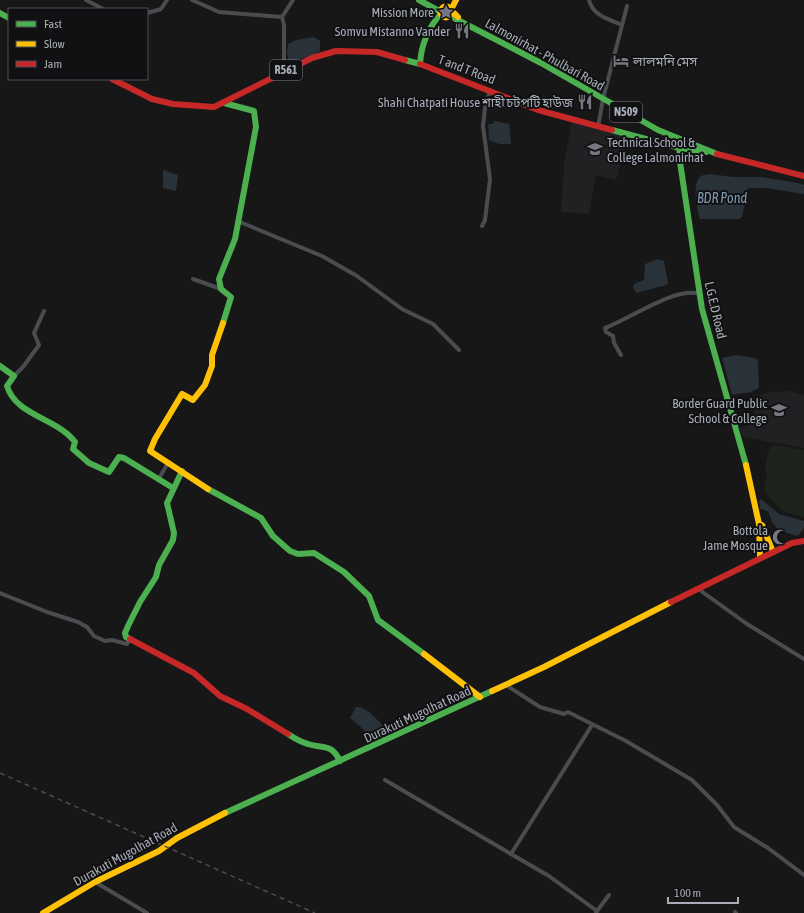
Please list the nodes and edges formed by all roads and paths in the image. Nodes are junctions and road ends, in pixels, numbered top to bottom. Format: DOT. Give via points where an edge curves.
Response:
graph roads {
  1 [pos="86,0"];
  2 [pos="167,0"];
  3 [pos="192,0"];
  4 [pos="293,0"];
  5 [pos="419,0"];
  6 [pos="450,0"];
  7 [pos="456,0"];
  8 [pos="589,0"];
  9 [pos="627,6"];
  10 [pos="101,8"];
  11 [pos="442,11"];
  12 [pos="148,13"];
  13 [pos="451,13"];
  14 [pos="282,17"];
  15 [pos="622,25"];
  16 [pos="420,64"];
  17 [pos="284,71"];
  18 [pos="114,80"];
  19 [pos="490,90"];
  20 [pos="603,99"];
  21 [pos="224,103"];
  22 [pos="598,127"];
  23 [pos="679,139"];
  24 [pos="680,148"];
  25 [pos="715,154"];
  26 [pos="804,176"];
  27 [pos="240,222"];
  28 [pos="482,226"];
  29 [pos="193,279"];
  30 [pos="221,289"];
  31 [pos="700,294"];
  32 [pos="44,311"];
  33 [pos="459,350"];
  34 [pos="621,355"];
  35 [pos="0,366"];
  36 [pos="14,376"];
  37 [pos="168,463"];
  38 [pos="182,471"];
  39 [pos="158,480"];
  40 [pos="173,488"];
  41 [pos="758,524"];
  42 [pos="804,541"];
  43 [pos="772,552"];
  44 [pos="760,558"];
  45 [pos="697,588"];
  46 [pos="0,593"];
  47 [pos="130,639"];
  48 [pos="804,659"];
  49 [pos="506,685"];
  50 [pos="480,697"];
  51 [pos="592,725"];
  52 [pos="340,761"];
  53 [pos="385,780"];
  54 [pos="511,854"];
  55 [pos="804,875"];
  56 [pos="95,882"];
  57 [pos="609,895"];
  58 [pos="596,912"];
  59 [pos="43,913"];
  60 [pos="147,913"];
  1 -- 10 [label="street"];
  2 -- 12 [label="street" via="161,9"];
  3 -- 14 [label="street" via="219,12"];
  4 -- 14 [label="street"];
  5 -- 11 [label="main road"];
  6 -- 11 [label="main road"];
  7 -- 13 [label="main road"];
  8 -- 15 [label="street" via="597,14"];
  9 -- 15 [label="street"];
  11 -- 13 [label="main road, N509" via="448,7"];
  11 -- 13 [label="main road, N509" via="446,18"];
  11 -- 16 [label="main road" via="426,39"];
  13 -- 20 [label="main road, Lalmonirhat - Phulbari Road / N509"];
  14 -- 17 [label="street"];
  15 -- 20 [label="street"];
  16 -- 17 [label="main road, T and T Road / R561" via="377,52 352,50 336,51 312,58"];
  16 -- 19 [label="main road, T and T Road"];
  17 -- 21 [label="main road, R561"];
  18 -- 21 [label="main road, R561" via="152,99 173,104 214,107"];
  19 -- 22 [label="main road, T and T Road" via="538,110"];
  19 -- 28 [label="street" via="483,126 490,179"];
  20 -- 22 [label="street"];
  20 -- 23 [label="main road, Lalmonirhat - Phulbari Road / N509"];
  21 -- 27 [label="main road" via="254,111 256,120 255,143"];
  22 -- 24 [label="main road, T and T Road"];
  23 -- 24 [label="main road, L.G.E.D Road"];
  23 -- 25 [label="main road, Lalmonirhat - Phulbari Road / N509"];
  24 -- 25 [label="main road, T and T Road"];
  24 -- 31 [label="main road, L.G.E.D Road"];
  25 -- 26 [label="main road, N509"];
  27 -- 30 [label="main road" via="235,244 219,279"];
  27 -- 33 [label="street" via="322,256 357,276 402,309 432,324"];
  29 -- 30 [label="street"];
  30 -- 37 [label="main road" via="231,297 212,355 212,366 204,385 192,400 182,394 150,451"];
  31 -- 34 [label="street" via="669,297 605,328 606,332 613,336"];
  31 -- 41 [label="main road, L.G.E.D Road" via="705,324 711,336 744,454"];
  32 -- 36 [label="street" via="34,333 39,345"];
  35 -- 36 [label="main road"];
  36 -- 39 [label="main road" via="7,386 10,398 68,432 75,442 75,453 103,471 109,472 119,456"];
  37 -- 38 [label="main road"];
  37 -- 39 [label="street"];
  38 -- 40 [label="main road"];
  38 -- 50 [label="main road" via="220,497 262,518 272,536 290,551 298,554 314,553 344,572 369,596 378,620"];
  39 -- 40 [label="main road"];
  40 -- 47 [label="main road" via="167,503 174,533 173,540 125,633"];
  41 -- 43 [label="main road" via="762,525"];
  41 -- 44 [label="main road"];
  42 -- 43 [label="main road, Durakuti Mugolhat Road" via="792,543"];
  43 -- 44 [label="main road, Durakuti Mugolhat Road"];
  44 -- 45 [label="main road, Durakuti Mugolhat Road"];
  45 -- 48 [label="street" via="747,624"];
  45 -- 49 [label="main road, Durakuti Mugolhat Road"];
  46 -- 47 [label="street" via="78,622 87,627 94,636 105,641 126,644"];
  47 -- 52 [label="main road" via="194,673 220,696 294,737 308,744 328,747 336,753"];
  49 -- 50 [label="main road, Durakuti Mugolhat Road"];
  49 -- 51 [label="street" via="540,706 564,714 568,712"];
  50 -- 52 [label="main road, Durakuti Mugolhat Road"];
  51 -- 54 [label="street"];
  51 -- 55 [label="street" via="626,741 692,780 734,827"];
  52 -- 56 [label="main road, Durakuti Mugolhat Road" via="211,820 159,851"];
  53 -- 54 [label="street"];
  54 -- 58 [label="street" via="549,876"];
  56 -- 59 [label="main road, Durakuti Mugolhat Road"];
  56 -- 60 [label="street"];
  57 -- 58 [label="street"];
}
